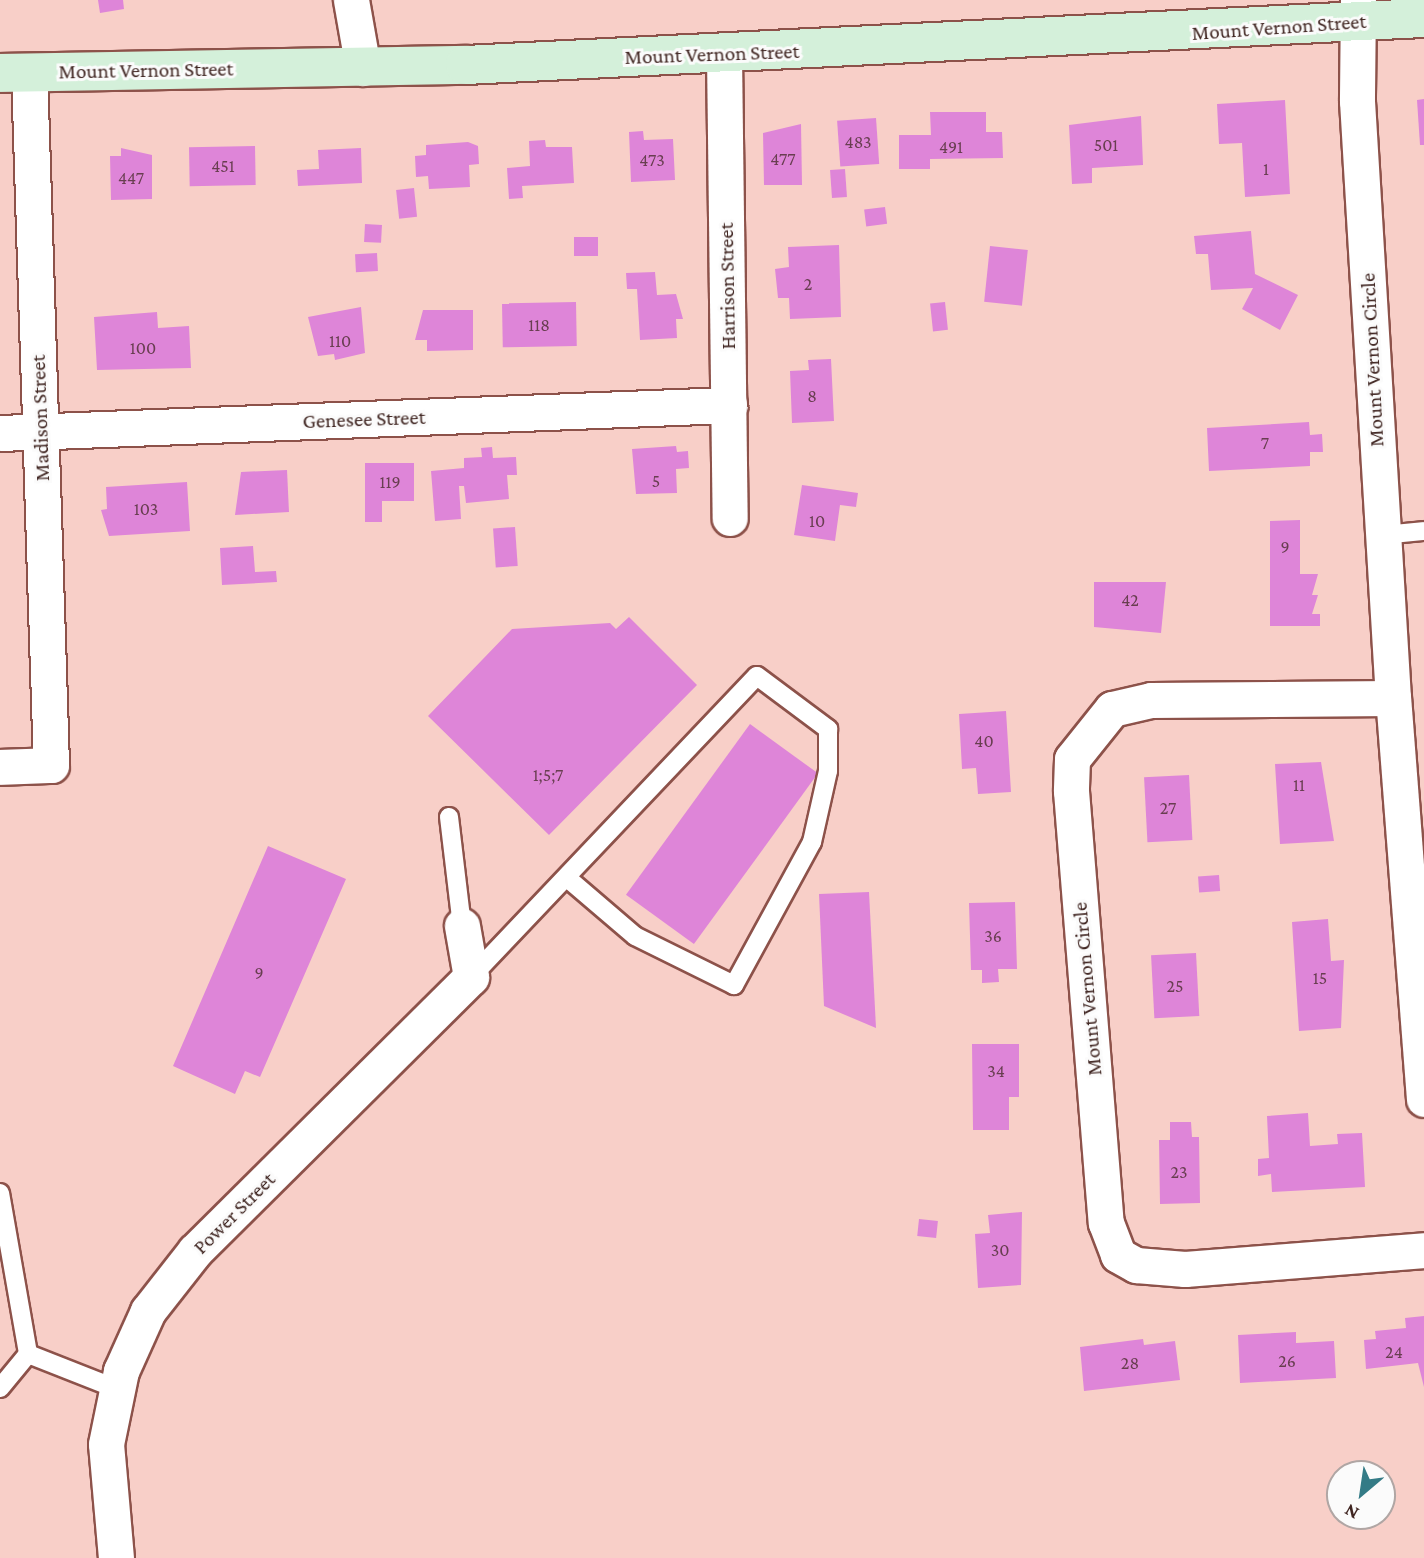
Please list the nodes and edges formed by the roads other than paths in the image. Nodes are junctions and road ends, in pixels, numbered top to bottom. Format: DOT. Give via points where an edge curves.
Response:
graph roads {
  1 [pos="351,0"];
  2 [pos="1358,11"];
  3 [pos="1424,18"];
  4 [pos="724,54"];
  5 [pos="363,68"];
  6 [pos="7,72"];
  7 [pos="729,405"];
  8 [pos="40,431"];
  9 [pos="0,433"];
  10 [pos="730,518"];
  11 [pos="1424,531"];
  12 [pos="1383,535"];
  13 [pos="1394,698"];
  14 [pos="0,767"];
  15 [pos="449,817"];
  16 [pos="567,878"];
  17 [pos="463,926"];
  18 [pos="471,977"];
  19 [pos="1424,1099"];
  20 [pos="0,1193"];
  21 [pos="1424,1250"];
  22 [pos="28,1354"];
  23 [pos="0,1388"];
  24 [pos="117,1389"];
  25 [pos="116,1558"];
  1 -- 5 [label="street"];
  2 -- 3 [label="main road, Mount Vernon Street"];
  2 -- 4 [label="main road, Mount Vernon Street"];
  2 -- 12 [label="street, Mount Vernon Circle" via="1357,102"];
  4 -- 5 [label="main road, Mount Vernon Street"];
  4 -- 7 [label="street, Harrison Street"];
  5 -- 6 [label="main road, Mount Vernon Street"];
  6 -- 8 [label="street, Madison Street"];
  7 -- 8 [label="street, Genesee Street"];
  7 -- 10 [label="street, Harrison Street"];
  8 -- 9 [label="street, Genesee Street"];
  8 -- 14 [label="street, Madison Street" via="51,765"];
  11 -- 12 [label="lane"];
  12 -- 13 [label="street, Mount Vernon Circle"];
  13 -- 19 [label="street, Mount Vernon Circle"];
  13 -- 21 [label="street, Mount Vernon Circle" via="1151,700 1112,709 1072,759 1071,791 1106,1223 1118,1255 1136,1265 1185,1269"];
  15 -- 17 [label="lane"];
  16 -- 16 [label="lane" via="757,676 828,729 828,771 812,842 734,985 635,936"];
  16 -- 18 [label="lane"];
  17 -- 18 [label="street"];
  18 -- 24 [label="street, Power Street" via="195,1251 148,1311"];
  20 -- 22 [label="lane"];
  22 -- 23 [label="lane"];
  22 -- 24 [label="lane"];
  24 -- 25 [label="street, Power Street" via="106,1444"];
}
